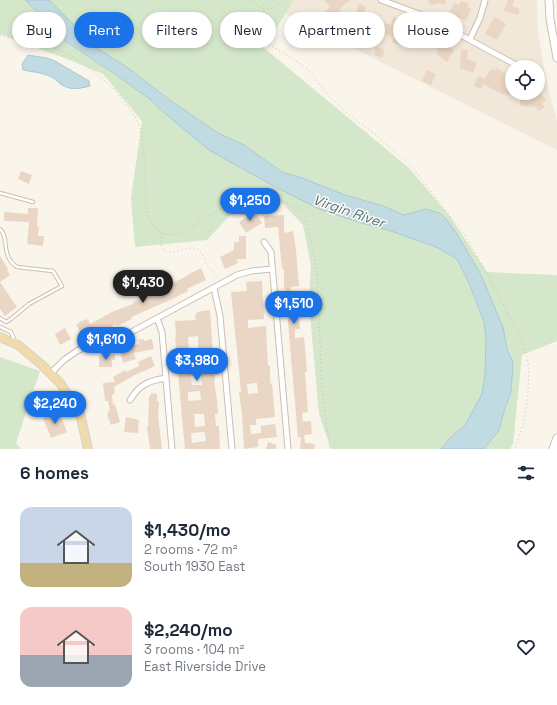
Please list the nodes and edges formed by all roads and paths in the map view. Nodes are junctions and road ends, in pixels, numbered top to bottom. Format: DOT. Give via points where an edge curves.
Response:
graph roads {
  1 [pos="213,0"];
  2 [pos="250,0"];
  3 [pos="283,0"];
  4 [pos="381,0"];
  5 [pos="485,0"];
  6 [pos="549,0"];
  7 [pos="264,9"];
  8 [pos="224,12"];
  9 [pos="263,12"];
  10 [pos="0,35"];
  11 [pos="470,39"];
  12 [pos="273,48"];
  13 [pos="557,58"];
  14 [pos="508,60"];
  15 [pos="0,193"];
  16 [pos="33,202"];
  17 [pos="0,229"];
  18 [pos="163,233"];
  19 [pos="264,242"];
  20 [pos="272,269"];
  21 [pos="220,280"];
  22 [pos="214,288"];
  23 [pos="0,318"];
  24 [pos="157,318"];
  25 [pos="0,327"];
  26 [pos="0,337"];
  27 [pos="16,344"];
  28 [pos="51,373"];
  29 [pos="166,378"];
  30 [pos="130,400"];
  31 [pos="557,438"];
  32 [pos="88,449"];
  33 [pos="172,449"];
  34 [pos="232,449"];
  35 [pos="288,449"];
  36 [pos="330,449"];
  37 [pos="514,449"];
  38 [pos="553,449"];
  1 -- 8 [label="path"];
  2 -- 7 [label="path"];
  3 -- 7 [label="path" via="277,6"];
  4 -- 11 [label="street" via="427,17"];
  5 -- 11 [label="street"];
  6 -- 13 [label="main road"];
  7 -- 9 [label="path"];
  10 -- 18 [label="path" via="66,53 96,73 115,90 135,116 141,130 146,209 149,220"];
  11 -- 14 [label="street"];
  12 -- 37 [label="path" via="310,71 331,98 411,166 464,234 487,272 522,340 529,367 523,425"];
  15 -- 16 [label="lane"];
  17 -- 23 [label="lane" via="3,233 6,255 13,265 53,271 62,286 29,304 6,322"];
  18 -- 21 [label="path" via="160,242 163,250 198,250"];
  18 -- 36 [label="path" via="173,235 186,231 236,200 278,198 305,213 317,270 322,390"];
  19 -- 20 [label="street" via="271,252"];
  20 -- 22 [label="street" via="244,272"];
  20 -- 35 [label="street"];
  22 -- 24 [label="street"];
  22 -- 34 [label="street" via="220,316"];
  24 -- 28 [label="street" via="111,343 85,347 77,351"];
  24 -- 29 [label="street" via="162,332"];
  25 -- 27 [label="lane" via="11,332"];
  26 -- 27 [label="main road"];
  27 -- 28 [label="main road"];
  28 -- 32 [label="main road" via="80,413"];
  29 -- 30 [label="street" via="143,385"];
  29 -- 33 [label="street"];
  31 -- 38 [label="main road"];
}
